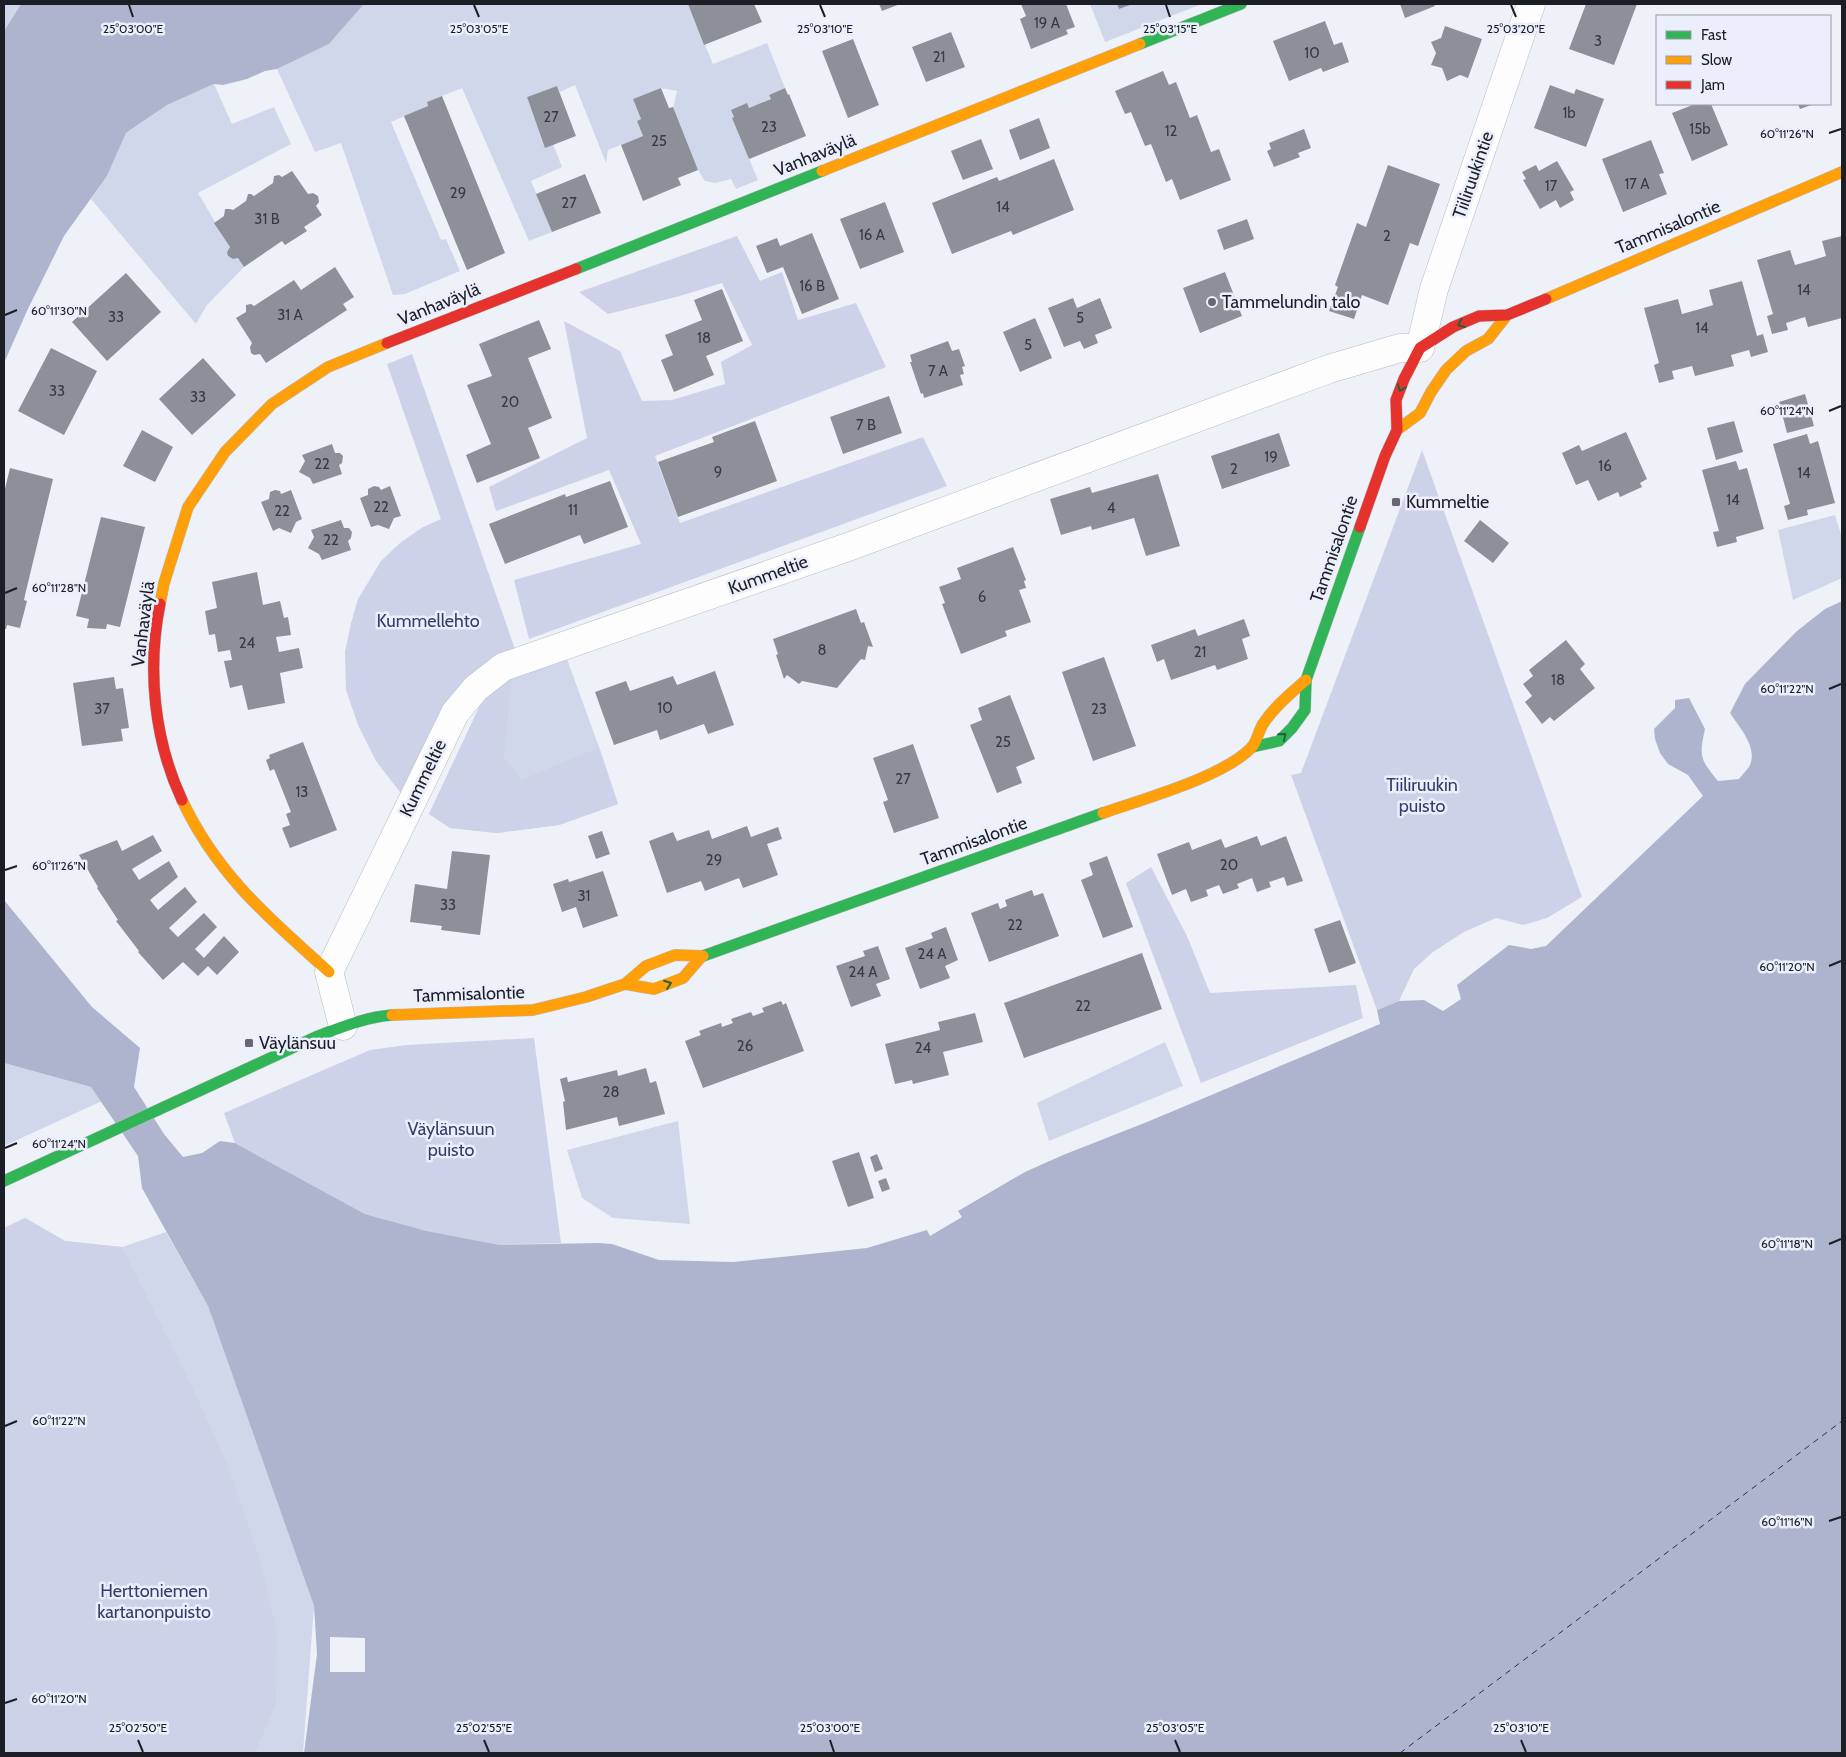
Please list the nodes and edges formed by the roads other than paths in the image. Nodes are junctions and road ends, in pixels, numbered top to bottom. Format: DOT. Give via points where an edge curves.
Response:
graph roads {
  1 [pos="1242,4"];
  2 [pos="1531,4"];
  3 [pos="1842,172"];
  4 [pos="1507,315"];
  5 [pos="1420,348"];
  6 [pos="1446,370"];
  7 [pos="1397,430"];
  8 [pos="1306,680"];
  9 [pos="1252,747"];
  10 [pos="701,957"];
  11 [pos="329,972"];
  12 [pos="624,984"];
  13 [pos="343,1026"];
  14 [pos="4,1181"];
  1 -- 11 [label="street, Vanhaväylä" via="328,367 272,404 225,452 188,508 164,583 154,656 157,717 164,750 180,795 224,870 254,904"];
  2 -- 5 [label="street, Tiiliruukintie" via="1434,289"];
  3 -- 4 [label="street, Tammisalontie"];
  4 -- 5 [label="street, Tammisalontie, one-way" via="1479,316 1453,327"];
  4 -- 6 [label="street, Tammisalontie" via="1488,338 1466,351"];
  5 -- 6 [label="street"];
  5 -- 7 [label="street, Tammisalontie, one-way" via="1396,400"];
  5 -- 11 [label="street, Kummeltie" via="1400,348 1329,369 848,547 503,667 476,688 455,714"];
  6 -- 7 [label="street, Tammisalontie" via="1420,413"];
  7 -- 8 [label="street, Tammisalontie"];
  8 -- 9 [label="street, Tammisalontie" via="1262,724"];
  9 -- 8 [label="street, Tammisalontie, one-way" via="1279,741 1292,728 1304,710"];
  9 -- 10 [label="street, Tammisalontie" via="1225,766 1154,795"];
  10 -- 12 [label="street, Tammisalontie" via="675,955 646,966"];
  12 -- 10 [label="street, Tammisalontie, one-way" via="654,989 683,978"];
  11 -- 13 [label="street"];
  12 -- 13 [label="street, Tammisalontie" via="533,1010 482,1014 414,1013 381,1016"];
  13 -- 14 [label="street"];
}
